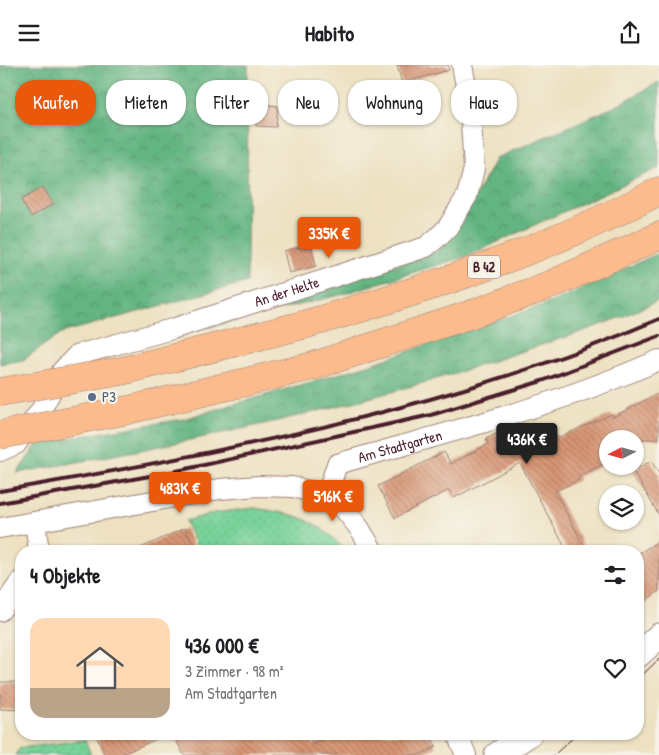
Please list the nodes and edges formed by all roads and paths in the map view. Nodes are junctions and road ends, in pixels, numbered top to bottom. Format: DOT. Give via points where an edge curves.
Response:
graph roads {
  1 [pos="462,65"];
  2 [pos="659,191"];
  3 [pos="659,236"];
  4 [pos="659,360"];
  5 [pos="0,392"];
  6 [pos="0,435"];
  7 [pos="0,451"];
  8 [pos="327,495"];
  9 [pos="35,522"];
  10 [pos="0,528"];
  11 [pos="38,545"];
  12 [pos="369,545"];
  13 [pos="15,590"];
  14 [pos="0,611"];
  15 [pos="659,636"];
  16 [pos="644,650"];
  17 [pos="460,740"];
  18 [pos="520,740"];
  19 [pos="466,755"];
  20 [pos="496,755"];
  1 -- 7 [label="street, An der Helte" via="470,107 474,169 467,195 448,227 437,238 426,247 172,329 76,355 62,371 41,410 16,444"];
  2 -- 5 [label="highway, B 42, bridge" via="536,247 387,301 122,371"];
  3 -- 6 [label="highway, bridge" via="552,284 475,313 313,366 138,408"];
  4 -- 8 [label="street, Am Stadtgarten" via="614,380 492,420 337,463"];
  8 -- 9 [label="street" via="292,487 259,485"];
  8 -- 12 [label="street" via="345,510"];
  9 -- 10 [label="street"];
  9 -- 11 [label="street"];
  13 -- 14 [label="street"];
  15 -- 16 [label="street"];
  17 -- 19 [label="street"];
  18 -- 20 [label="street"];
}
